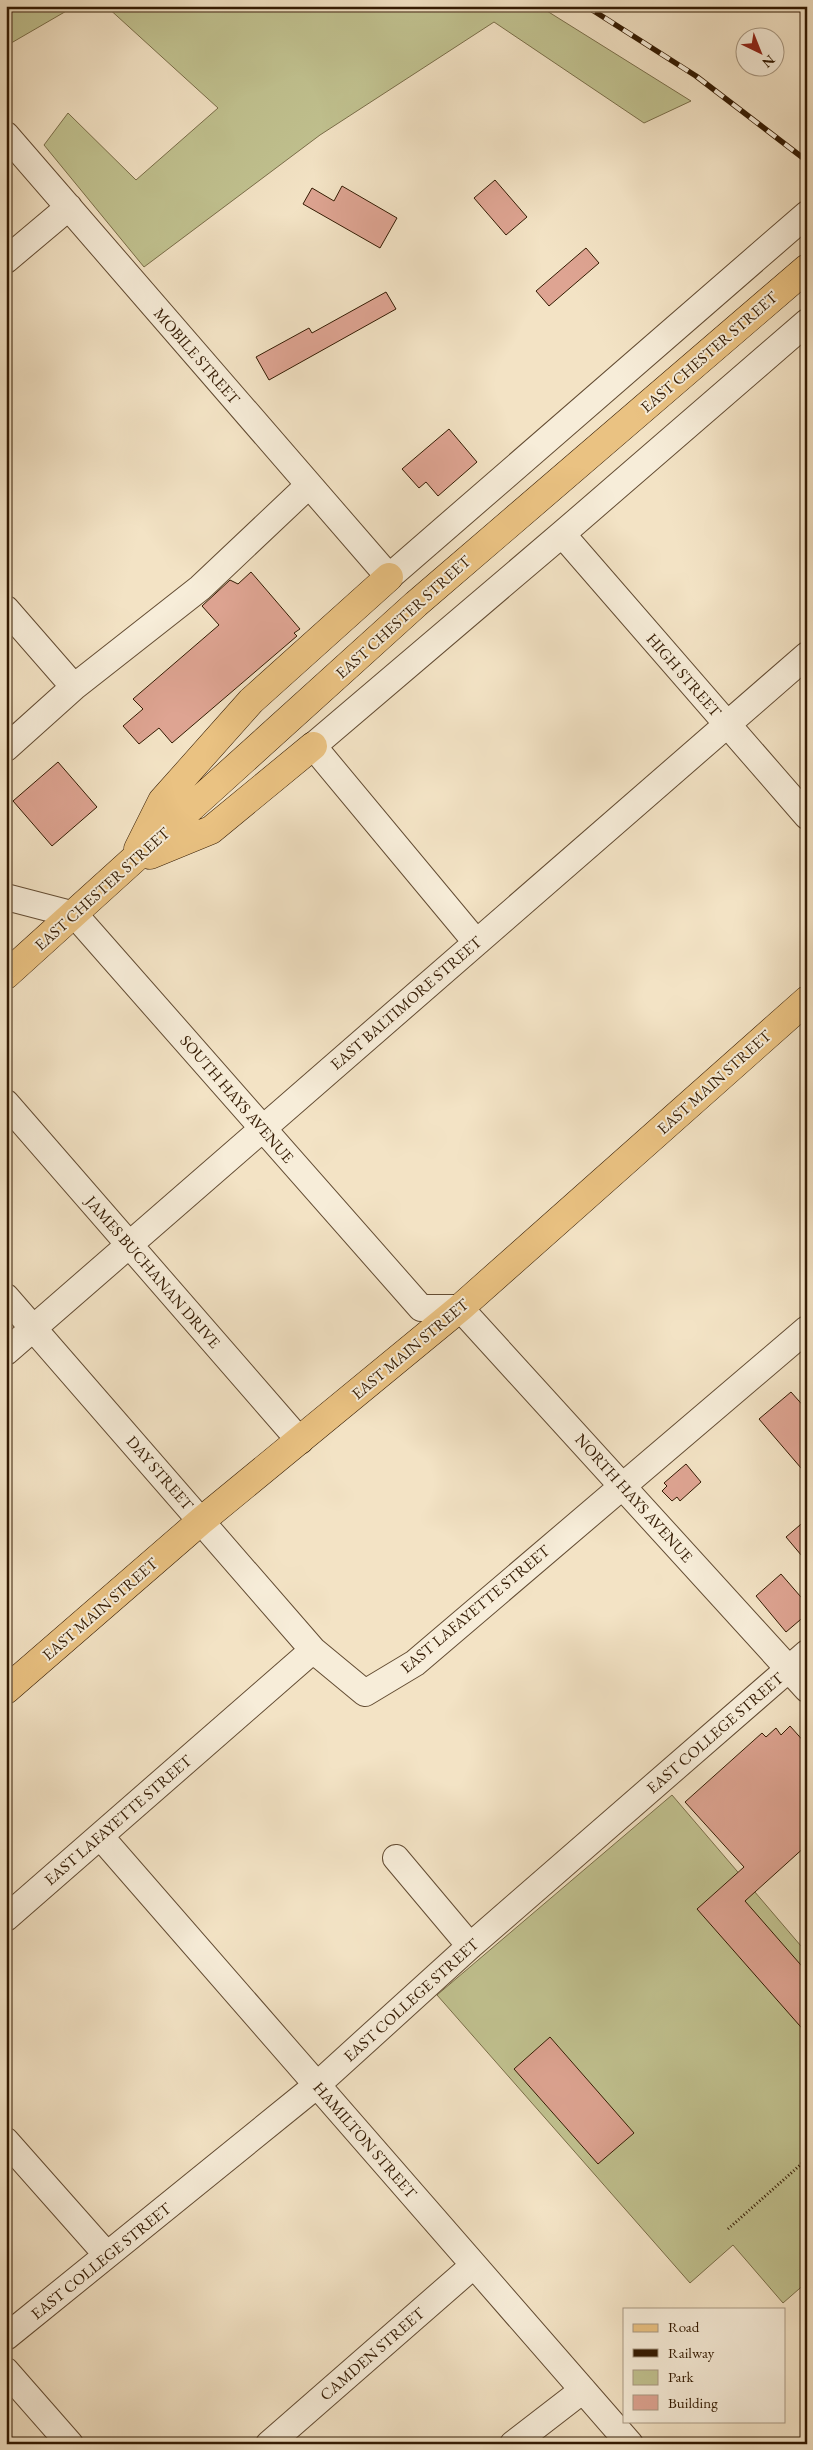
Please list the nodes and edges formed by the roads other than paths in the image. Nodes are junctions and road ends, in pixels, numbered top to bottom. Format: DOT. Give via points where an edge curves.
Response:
graph roads {
  1 [pos="6,135"];
  2 [pos="69,207"];
  3 [pos="807,214"];
  4 [pos="6,260"];
  5 [pos="807,268"];
  6 [pos="807,322"];
  7 [pos="309,484"];
  8 [pos="562,534"];
  9 [pos="389,577"];
  10 [pos="6,609"];
  11 [pos="807,655"];
  12 [pos="74,688"];
  13 [pos="727,724"];
  14 [pos="313,746"];
  15 [pos="6,748"];
  16 [pos="807,816"];
  17 [pos="130,864"];
  18 [pos="6,897"];
  19 [pos="75,915"];
  20 [pos="476,942"];
  21 [pos="6,975"];
  22 [pos="807,1000"];
  23 [pos="6,1103"];
  24 [pos="263,1128"];
  25 [pos="129,1244"];
  26 [pos="6,1297"];
  27 [pos="460,1308"];
  28 [pos="33,1328"];
  29 [pos="807,1329"];
  30 [pos="6,1352"];
  31 [pos="300,1441"];
  32 [pos="622,1485"];
  33 [pos="201,1521"];
  34 [pos="313,1650"];
  35 [pos="798,1661"];
  36 [pos="807,1689"];
  37 [pos="6,1690"];
  38 [pos="100,1836"];
  39 [pos="396,1858"];
  40 [pos="6,1918"];
  41 [pos="470,1946"];
  42 [pos="317,2085"];
  43 [pos="6,2141"];
  44 [pos="107,2255"];
  45 [pos="474,2265"];
  46 [pos="6,2338"];
  47 [pos="6,2371"];
  48 [pos="583,2390"];
  49 [pos="70,2444"];
  50 [pos="269,2444"];
  51 [pos="513,2444"];
  52 [pos="630,2444"];
  1 -- 2 [label="street, MOBILE STREET"];
  2 -- 4 [label="street"];
  2 -- 7 [label="street, MOBILE STREET"];
  3 -- 9 [label="street"];
  5 -- 17 [label="main road, EAST CHESTER STREET" via="390,628"];
  6 -- 8 [label="street"];
  7 -- 9 [label="street, MOBILE STREET"];
  7 -- 12 [label="street" via="200,588"];
  8 -- 13 [label="street, HIGH STREET"];
  8 -- 14 [label="street"];
  9 -- 17 [label="main road" via="251,701 162,801"];
  10 -- 12 [label="street"];
  11 -- 13 [label="street, EAST BALTIMORE STREET"];
  12 -- 15 [label="street"];
  13 -- 16 [label="street, HIGH STREET"];
  13 -- 20 [label="street, EAST BALTIMORE STREET"];
  14 -- 17 [label="main road" via="211,830"];
  14 -- 20 [label="street"];
  17 -- 19 [label="main road, EAST CHESTER STREET"];
  18 -- 19 [label="street"];
  19 -- 21 [label="main road, EAST CHESTER STREET"];
  19 -- 24 [label="street, SOUTH HAYS AVENUE"];
  20 -- 24 [label="street, EAST BALTIMORE STREET"];
  22 -- 27 [label="main road, EAST MAIN STREET"];
  23 -- 25 [label="street, JAMES BUCHANAN DRIVE"];
  24 -- 25 [label="street, EAST BALTIMORE STREET"];
  24 -- 27 [label="street, SOUTH HAYS AVENUE" via="421,1308"];
  25 -- 28 [label="street, EAST BALTIMORE STREET"];
  25 -- 31 [label="street, JAMES BUCHANAN DRIVE"];
  26 -- 28 [label="street, DAY STREET"];
  27 -- 31 [label="main road, EAST MAIN STREET"];
  27 -- 32 [label="street, NORTH HAYS AVENUE"];
  28 -- 30 [label="street, EAST BALTIMORE STREET"];
  28 -- 33 [label="street, DAY STREET"];
  29 -- 32 [label="street, EAST LAFAYETTE STREET"];
  31 -- 33 [label="main road, EAST MAIN STREET"];
  32 -- 34 [label="street, EAST LAFAYETTE STREET" via="415,1663 365,1693"];
  32 -- 35 [label="street, NORTH HAYS AVENUE"];
  33 -- 34 [label="street, DAY STREET"];
  33 -- 37 [label="main road, EAST MAIN STREET"];
  34 -- 38 [label="street, EAST LAFAYETTE STREET"];
  35 -- 36 [label="street, NORTH HAYS AVENUE"];
  35 -- 41 [label="street, EAST COLLEGE STREET"];
  38 -- 40 [label="street, EAST LAFAYETTE STREET"];
  38 -- 42 [label="street, HAMILTON STREET"];
  39 -- 41 [label="street"];
  41 -- 42 [label="street, EAST COLLEGE STREET"];
  42 -- 44 [label="street, EAST COLLEGE STREET"];
  42 -- 45 [label="street, HAMILTON STREET"];
  43 -- 44 [label="street"];
  44 -- 46 [label="street, EAST COLLEGE STREET"];
  45 -- 48 [label="street, HAMILTON STREET"];
  45 -- 50 [label="street, CAMDEN STREET"];
  47 -- 49 [label="street"];
  48 -- 51 [label="street"];
  48 -- 52 [label="street, HAMILTON STREET"];
}
